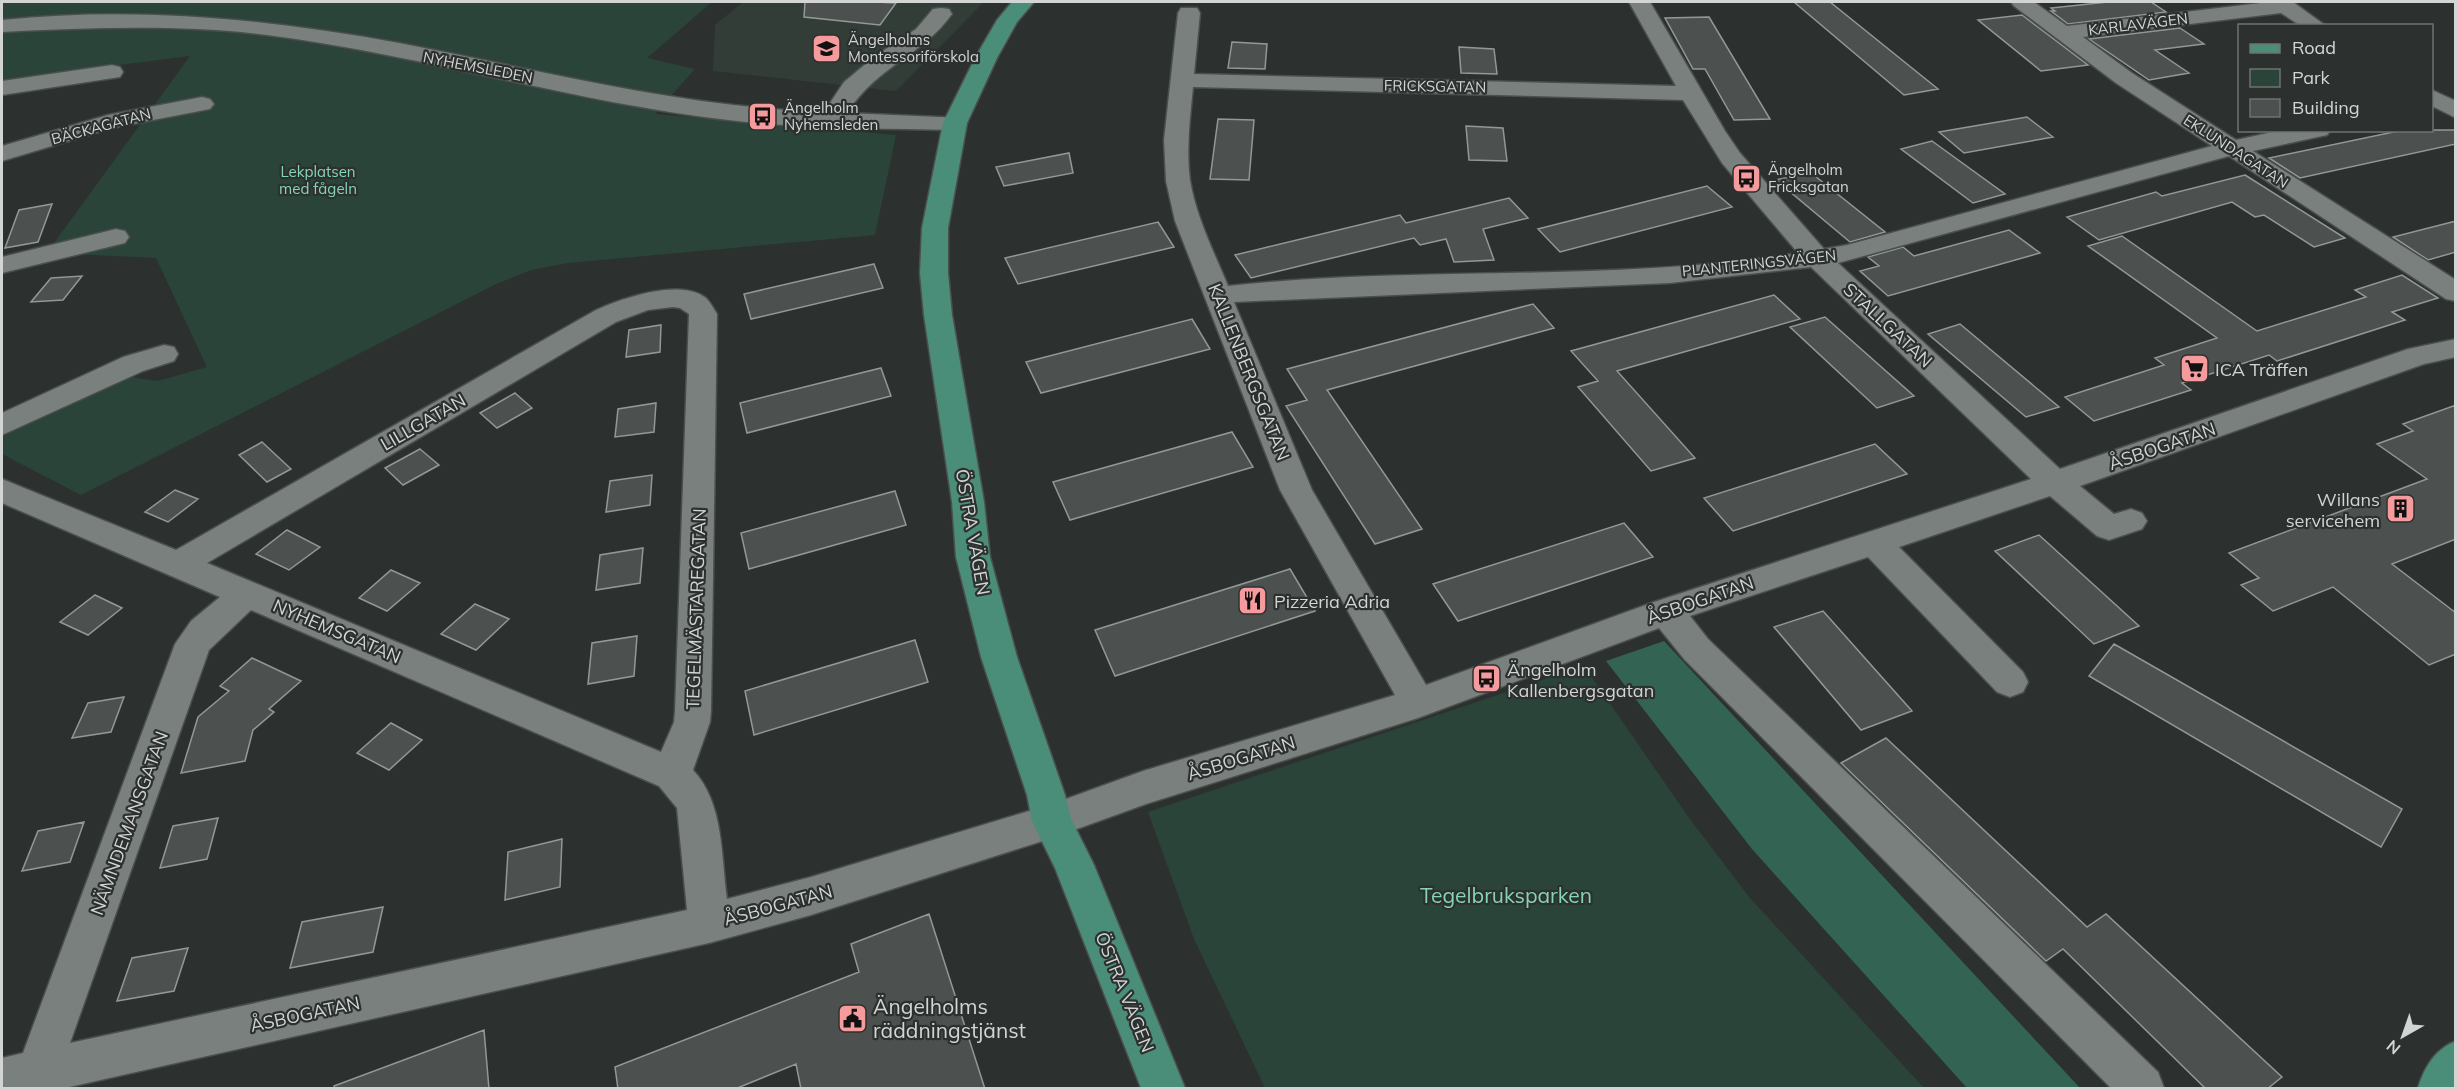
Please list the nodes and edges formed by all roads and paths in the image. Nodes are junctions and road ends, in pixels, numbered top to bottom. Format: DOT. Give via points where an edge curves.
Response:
graph roads {
  1 [pos="154,2"];
  2 [pos="225,2"];
  3 [pos="1023,2"];
  4 [pos="1640,2"];
  5 [pos="2021,2"];
  6 [pos="2282,4"];
  7 [pos="1189,13"];
  8 [pos="941,14"];
  9 [pos="133,19"];
  10 [pos="202,22"];
  11 [pos="2313,24"];
  12 [pos="2,26"];
  13 [pos="2063,33"];
  14 [pos="112,72"];
  15 [pos="1180,80"];
  16 [pos="2,88"];
  17 [pos="1690,93"];
  18 [pos="202,104"];
  19 [pos="831,120"];
  20 [pos="955,123"];
  21 [pos="2309,132"];
  22 [pos="2232,148"];
  23 [pos="2,154"];
  24 [pos="116,237"];
  25 [pos="1818,259"];
  26 [pos="2,265"];
  27 [pos="2444,275"];
  28 [pos="2456,293"];
  29 [pos="1219,295"];
  30 [pos="676,299"];
  31 [pos="2456,348"];
  32 [pos="164,354"];
  33 [pos="2,425"];
  34 [pos="2055,483"];
  35 [pos="2,490"];
  36 [pos="2131,520"];
  37 [pos="1873,541"];
  38 [pos="178,564"];
  39 [pos="248,593"];
  40 [pos="1666,611"];
  41 [pos="2010,682"];
  42 [pos="1418,703"];
  43 [pos="672,774"];
  44 [pos="1052,821"];
  45 [pos="709,924"];
  46 [pos="2456,1063"];
  47 [pos="20,1076"];
  48 [pos="1163,1089"];
  49 [pos="2142,1089"];
  50 [pos="2440,1089"];
  1 -- 9 [label="street"];
  2 -- 10 [label="street"];
  3 -- 20 [label="main road, ÖSTRA VÄGEN" via="986,58"];
  4 -- 17 [label="street, STALLGATAN"];
  5 -- 13 [label="street, EKLUNDAGATAN"];
  6 -- 11 [label="street"];
  6 -- 13 [label="street, KARLAVÄGEN"];
  7 -- 15 [label="street, KALLENBERGSGATAN"];
  8 -- 19 [label="street" via="924,34 852,87"];
  9 -- 10 [label="street, NYHEMSLEDEN"];
  9 -- 12 [label="street, NYHEMSLEDEN"];
  10 -- 19 [label="street, NYHEMSLEDEN" via="287,32 696,108"];
  13 -- 22 [label="street, EKLUNDAGATAN"];
  14 -- 16 [label="street"];
  15 -- 17 [label="street, FRICKSGATAN"];
  15 -- 29 [label="street, KALLENBERGSGATAN" via="1178,181 1188,220"];
  17 -- 25 [label="street, STALLGATAN" via="1731,158"];
  18 -- 23 [label="street, BÄCKAGATAN" via="118,119"];
  19 -- 20 [label="street, NYHEMSLEDEN"];
  20 -- 44 [label="main road, ÖSTRA VÄGEN" via="935,228 938,315 973,557 999,657"];
  21 -- 22 [label="street, PLANTERINGSVÄGEN"];
  22 -- 25 [label="street, PLANTERINGSVÄGEN"];
  22 -- 27 [label="street, EKLUNDAGATAN"];
  24 -- 26 [label="street"];
  25 -- 29 [label="street, PLANTERINGSVÄGEN" via="1712,271"];
  25 -- 34 [label="street, STALLGATAN"];
  27 -- 28 [label="street, EKLUNDAGATAN"];
  29 -- 42 [label="street, KALLENBERGSGATAN" via="1296,490"];
  30 -- 38 [label="street, LILLGATAN" via="641,303 606,316"];
  30 -- 43 [label="street, TEGELMÄSTAREGATAN" via="693,302 703,314 693,711"];
  31 -- 34 [label="street, ÅSBOGATAN" via="2418,356"];
  32 -- 33 [label="street" via="133,364"];
  34 -- 36 [label="street, STALLGATAN" via="2109,528"];
  34 -- 37 [label="street, ÅSBOGATAN"];
  35 -- 38 [label="street, NYHEMSGATAN"];
  37 -- 40 [label="street, ÅSBOGATAN"];
  37 -- 41 [label="street"];
  38 -- 39 [label="street, NYHEMSGATAN"];
  39 -- 43 [label="street, NYHEMSGATAN"];
  39 -- 47 [label="street, NÄMNDEMANSGATAN" via="193,644"];
  40 -- 42 [label="street, ÅSBOGATAN"];
  40 -- 49 [label="street" via="1696,649"];
  42 -- 44 [label="street, ÅSBOGATAN" via="1143,788"];
  43 -- 45 [label="street" via="691,794 696,808"];
  44 -- 45 [label="street, ÅSBOGATAN"];
  44 -- 48 [label="main road, ÖSTRA VÄGEN" via="1074,865"];
  45 -- 47 [label="street, ÅSBOGATAN"];
  46 -- 50 [label="main road"];
}
